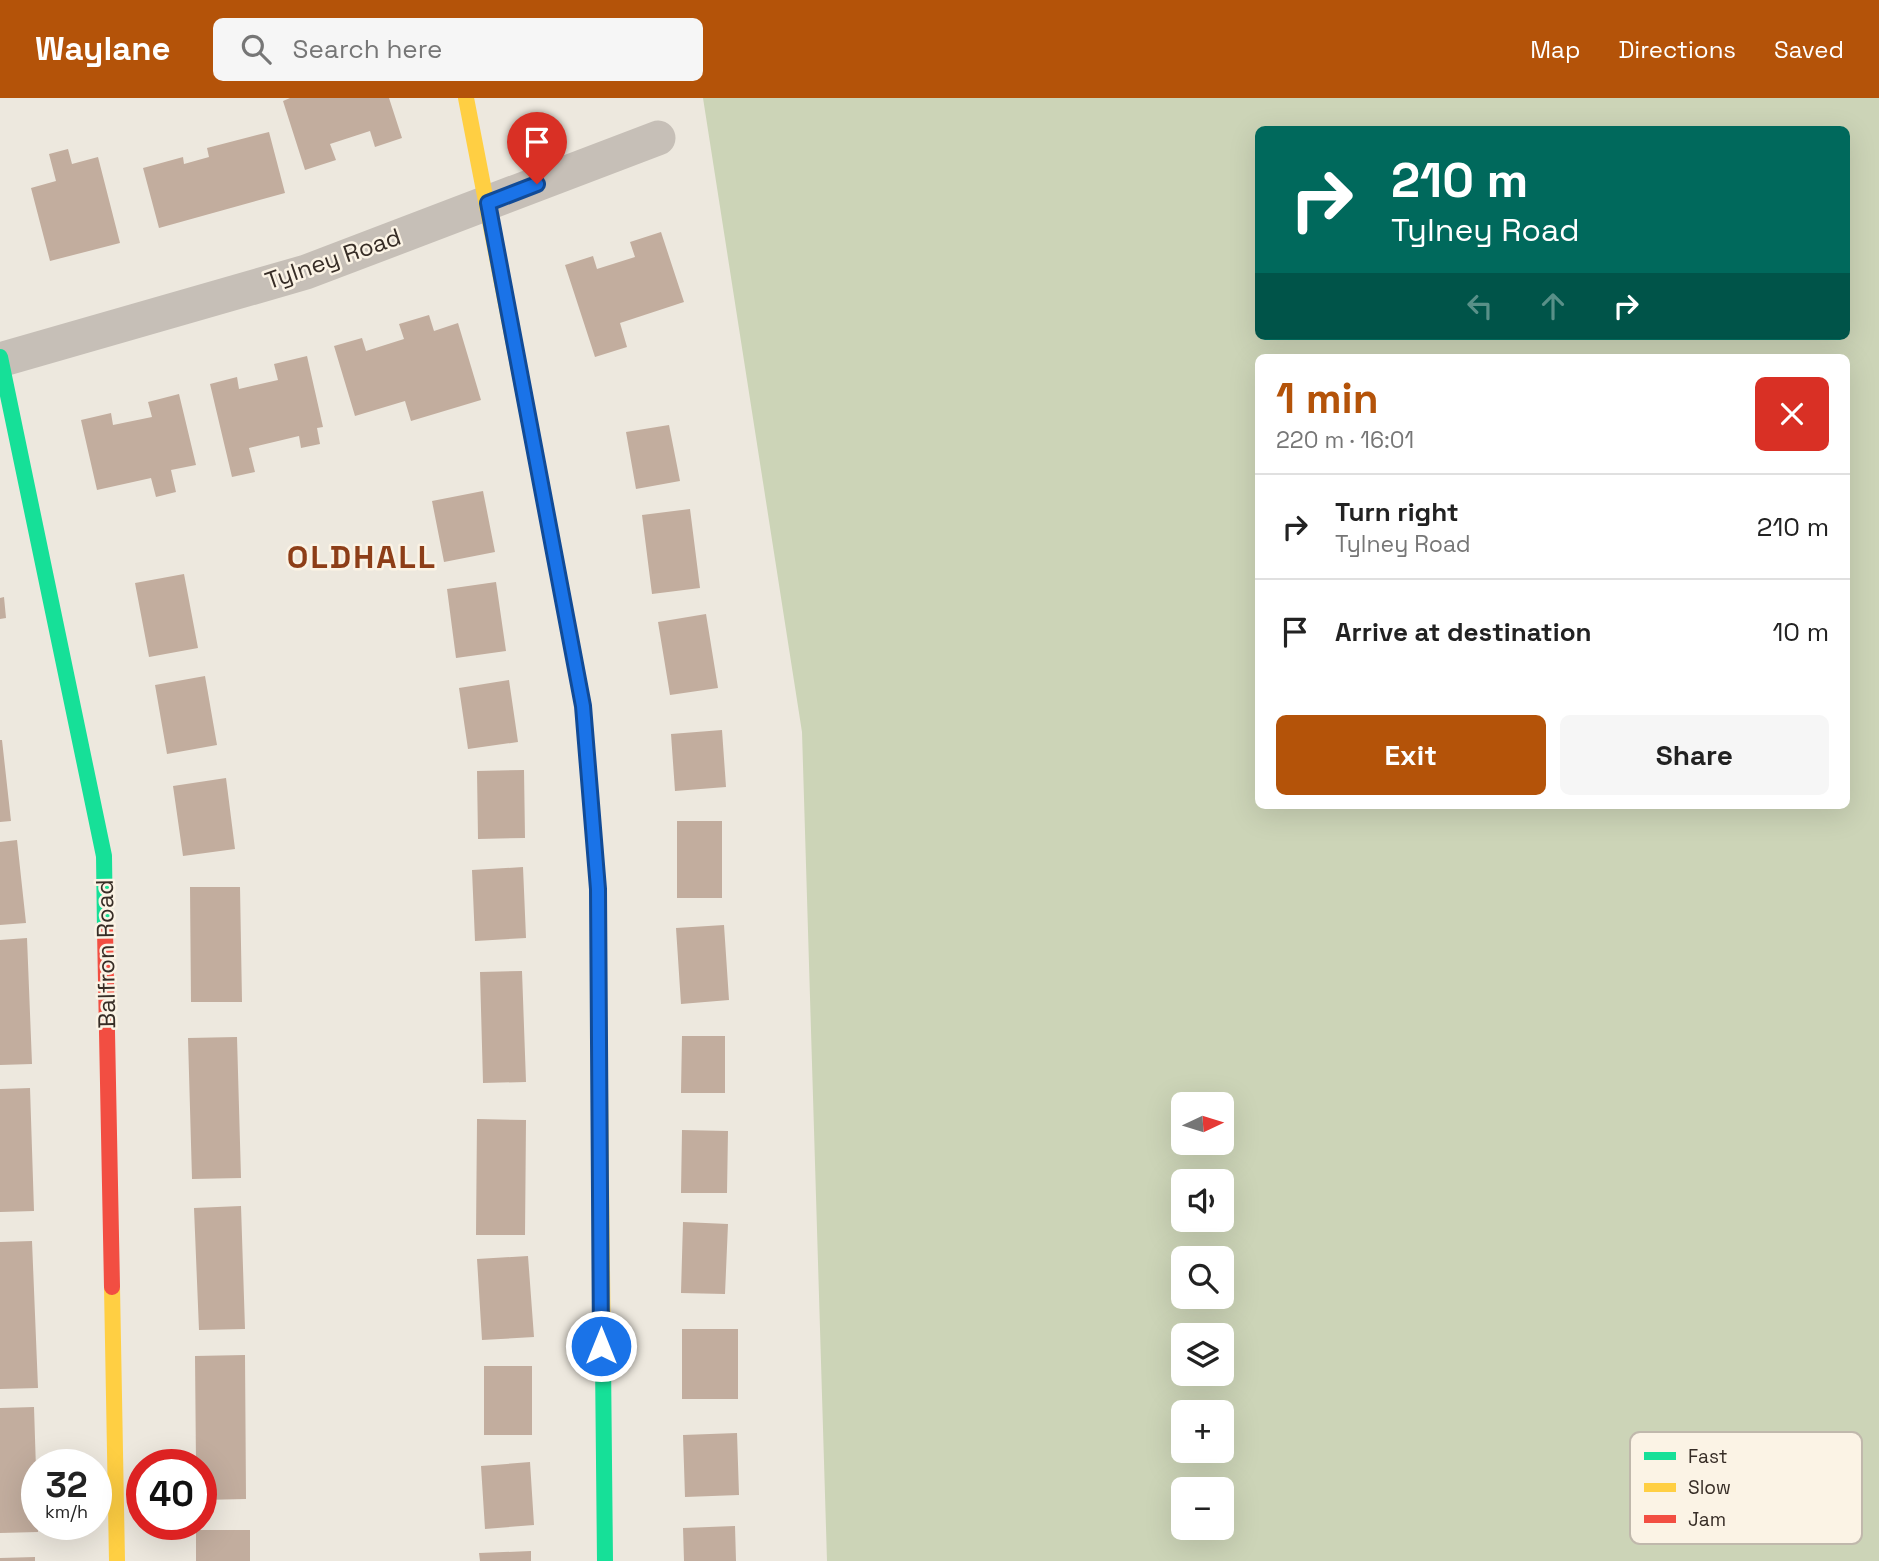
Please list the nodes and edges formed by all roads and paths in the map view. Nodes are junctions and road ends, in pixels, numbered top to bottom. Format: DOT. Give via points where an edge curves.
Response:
graph roads {
  1 [pos="466,98"];
  2 [pos="658,138"];
  3 [pos="488,203"];
  4 [pos="0,359"];
  5 [pos="117,1561"];
  6 [pos="605,1561"];
  1 -- 3 [label="street"];
  2 -- 3 [label="street, Tylney Road"];
  3 -- 4 [label="street, Tylney Road" via="306,272"];
  3 -- 6 [label="street" via="583,706 598,889"];
  4 -- 5 [label="street, Balfron Road" via="104,856"];
}
